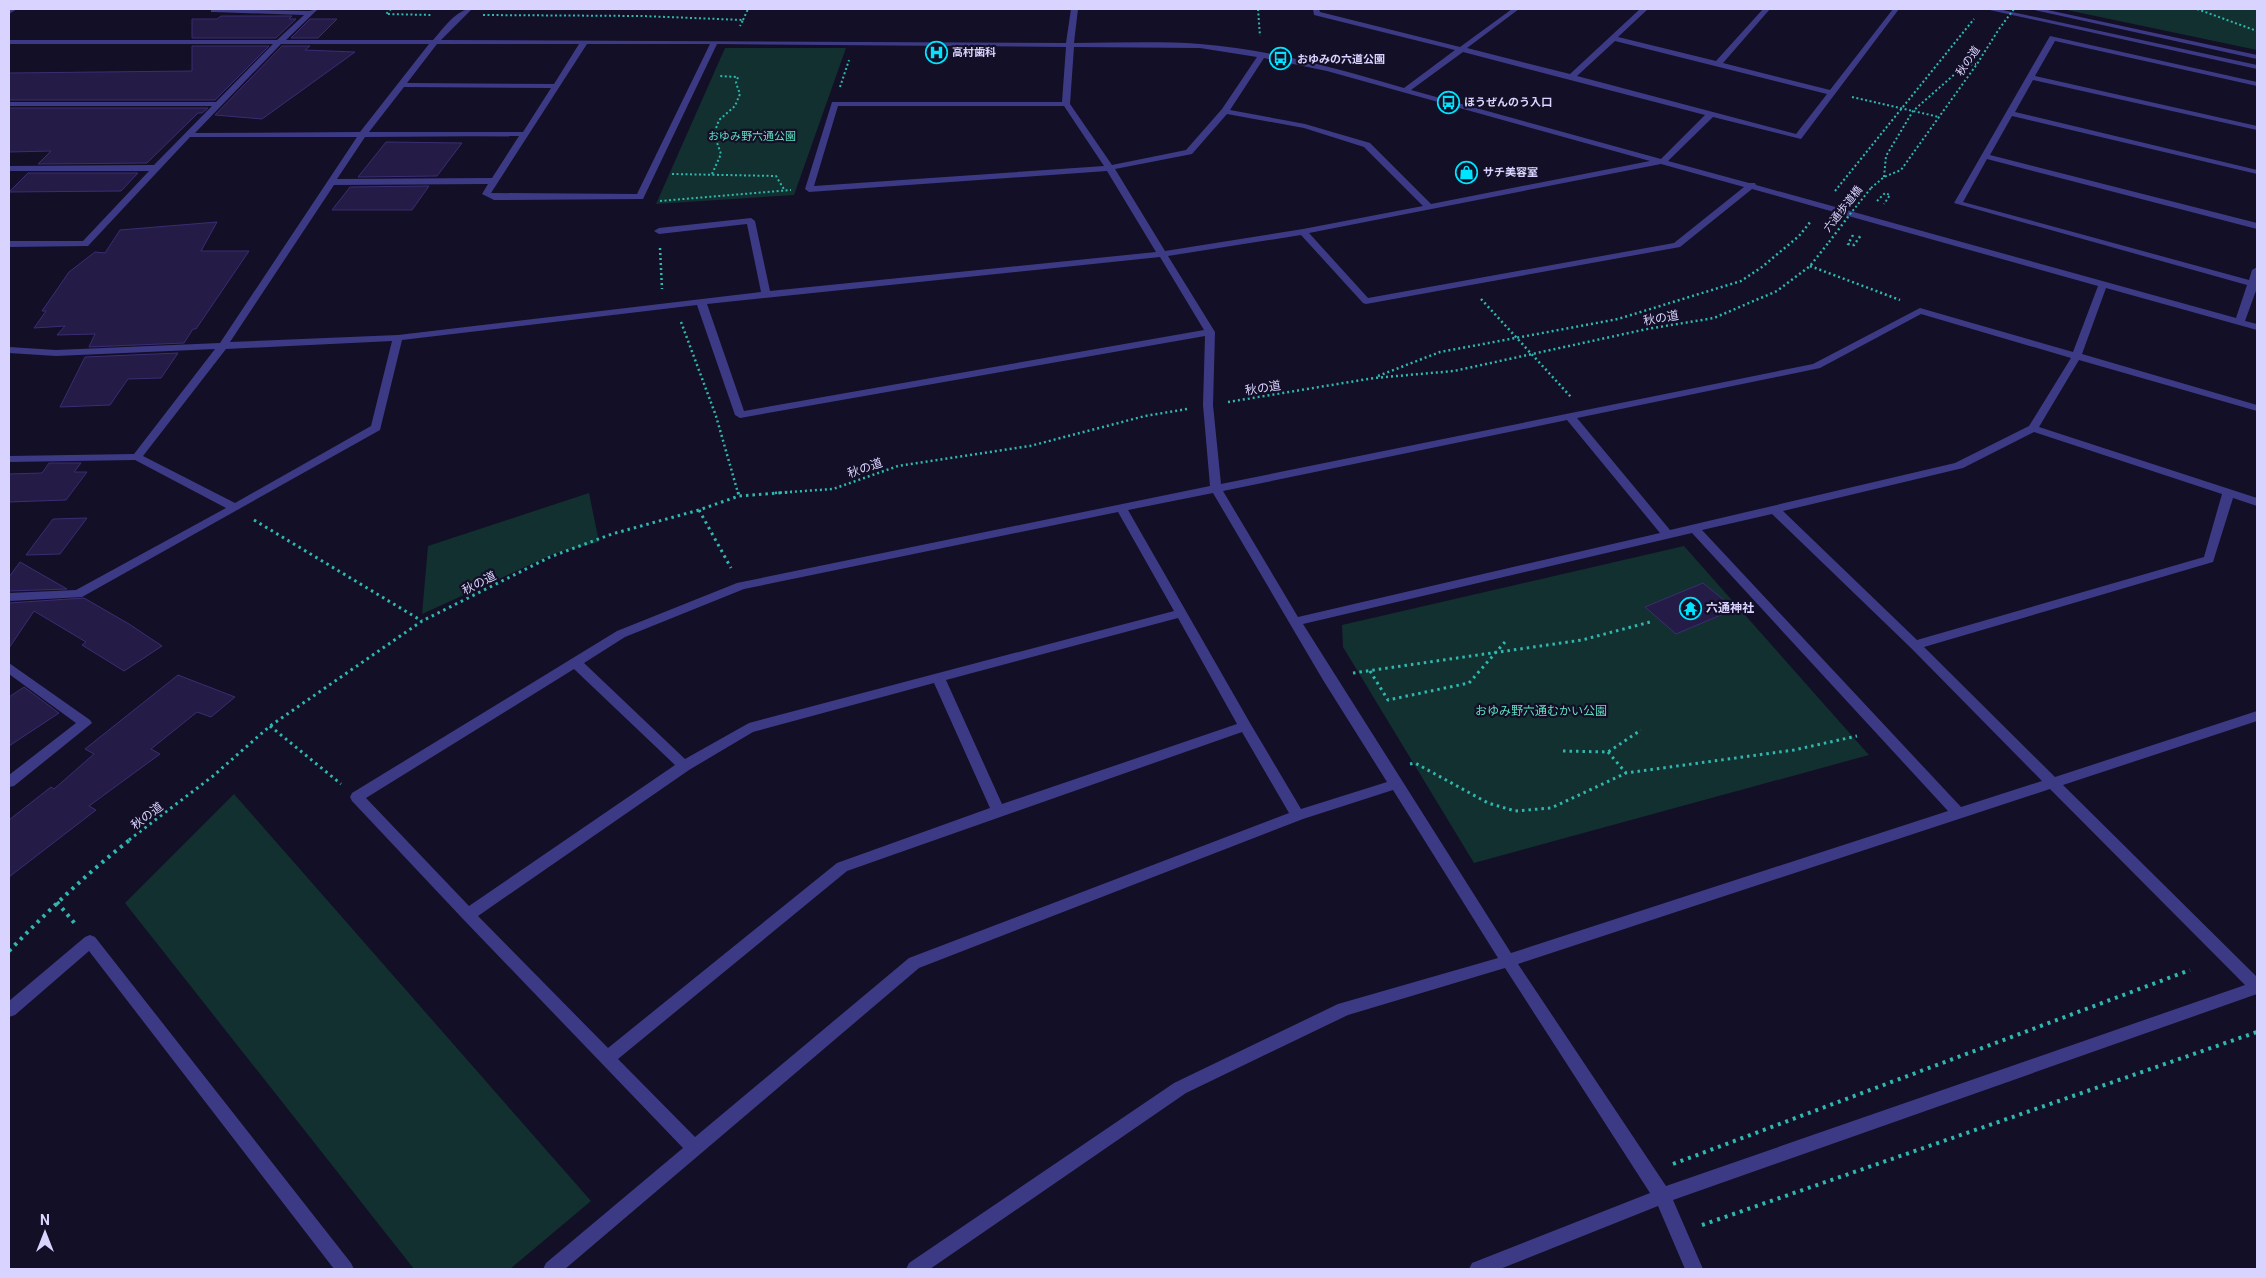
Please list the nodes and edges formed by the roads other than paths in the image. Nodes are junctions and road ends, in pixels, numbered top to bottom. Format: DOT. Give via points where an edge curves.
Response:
graph roads {
  1 [pos="13,9"];
  2 [pos="469,9"];
  3 [pos="1075,9"];
  4 [pos="1316,9"];
  5 [pos="1516,9"];
  6 [pos="1644,9"];
  7 [pos="1767,9"];
  8 [pos="1896,9"];
  9 [pos="1989,9"];
  10 [pos="2034,9"];
  11 [pos="214,10"];
  12 [pos="312,11"];
  13 [pos="9,12"];
  14 [pos="1613,38"];
  15 [pos="280,41"];
  16 [pos="9,42"];
  17 [pos="435,42"];
  18 [pos="584,42"];
  19 [pos="714,42"];
  20 [pos="1070,44"];
  21 [pos="1460,50"];
  22 [pos="1262,55"];
  23 [pos="2257,56"];
  24 [pos="1719,63"];
  25 [pos="2257,67"];
  26 [pos="2031,76"];
  27 [pos="1572,77"];
  28 [pos="2257,84"];
  29 [pos="402,85"];
  30 [pos="557,86"];
  31 [pos="1406,90"];
  32 [pos="1830,92"];
  33 [pos="9,104"];
  34 [pos="220,104"];
  35 [pos="1066,104"];
  36 [pos="1225,111"];
  37 [pos="2010,113"];
  38 [pos="1711,114"];
  39 [pos="2257,128"];
  40 [pos="363,134"];
  41 [pos="525,134"];
  42 [pos="190,135"];
  43 [pos="1985,156"];
  44 [pos="1663,161"];
  45 [pos="9,168"];
  46 [pos="156,168"];
  47 [pos="1110,168"];
  48 [pos="2257,172"];
  49 [pos="494,181"];
  50 [pos="330,182"];
  51 [pos="1752,186"];
  52 [pos="1428,206"];
  53 [pos="2257,226"];
  54 [pos="659,231"];
  55 [pos="1303,232"];
  56 [pos="9,244"];
  57 [pos="1162,254"];
  58 [pos="2257,270"];
  59 [pos="2103,284"];
  60 [pos="2255,284"];
  61 [pos="766,294"];
  62 [pos="701,302"];
  63 [pos="2240,322"];
  64 [pos="2257,327"];
  65 [pos="1210,332"];
  66 [pos="398,338"];
  67 [pos="222,347"];
  68 [pos="9,350"];
  69 [pos="2076,357"];
  70 [pos="2257,408"];
  71 [pos="1569,416"];
  72 [pos="2033,428"];
  73 [pos="137,457"];
  74 [pos="9,459"];
  75 [pos="1216,489"];
  76 [pos="2228,494"];
  77 [pos="2257,502"];
  78 [pos="234,508"];
  79 [pos="1122,509"];
  80 [pos="1775,510"];
  81 [pos="1693,527"];
  82 [pos="1668,534"];
  83 [pos="9,597"];
  84 [pos="1181,613"];
  85 [pos="1295,622"];
  86 [pos="1915,645"];
  87 [pos="575,662"];
  88 [pos="9,668"];
  89 [pos="939,679"];
  90 [pos="2257,716"];
  91 [pos="1245,726"];
  92 [pos="684,766"];
  93 [pos="9,782"];
  94 [pos="1396,784"];
  95 [pos="2054,784"];
  96 [pos="998,811"];
  97 [pos="1958,814"];
  98 [pos="1298,815"];
  99 [pos="468,916"];
  100 [pos="1508,961"];
  101 [pos="2257,987"];
  102 [pos="9,1010"];
  103 [pos="608,1058"];
  104 [pos="694,1148"];
  105 [pos="1662,1196"];
  106 [pos="345,1269"];
  107 [pos="552,1269"];
  108 [pos="915,1269"];
  109 [pos="1478,1269"];
  110 [pos="1694,1269"];
  1 -- 13 [label="street"];
  2 -- 17 [label="street"];
  3 -- 20 [label="street"];
  4 -- 21 [label="street" via="1317,13"];
  5 -- 21 [label="street"];
  6 -- 14 [label="street"];
  7 -- 24 [label="street"];
  8 -- 32 [label="street"];
  9 -- 25 [label="street"];
  10 -- 23 [label="street"];
  11 -- 12 [label="street"];
  12 -- 15 [label="street"];
  14 -- 24 [label="street"];
  14 -- 27 [label="street"];
  15 -- 16 [label="street"];
  15 -- 17 [label="street"];
  15 -- 34 [label="street"];
  17 -- 18 [label="street"];
  17 -- 29 [label="street"];
  18 -- 19 [label="street"];
  18 -- 30 [label="street"];
  19 -- 20 [label="street"];
  19 -- 49 [label="street" via="640,197 494,197 486,194"];
  20 -- 22 [label="street" via="1200,46"];
  20 -- 35 [label="street"];
  21 -- 27 [label="street"];
  21 -- 31 [label="street"];
  22 -- 31 [label="street" via="1328,68"];
  22 -- 36 [label="street"];
  24 -- 32 [label="street"];
  26 -- 28 [label="street" via="2053,38"];
  26 -- 37 [label="street"];
  26 -- 39 [label="street"];
  27 -- 38 [label="street"];
  29 -- 30 [label="street"];
  29 -- 40 [label="street"];
  30 -- 41 [label="street"];
  31 -- 44 [label="street"];
  32 -- 38 [label="street" via="1798,137"];
  33 -- 34 [label="street"];
  34 -- 42 [label="street"];
  35 -- 47 [label="street"];
  35 -- 47 [label="street" via="835,104 809,189"];
  36 -- 47 [label="street" via="1189,152"];
  36 -- 52 [label="street" via="1305,126 1366,145"];
  37 -- 43 [label="street"];
  37 -- 48 [label="street"];
  38 -- 44 [label="street"];
  40 -- 41 [label="street"];
  40 -- 42 [label="street"];
  40 -- 50 [label="street"];
  41 -- 49 [label="street"];
  42 -- 46 [label="street"];
  43 -- 53 [label="street"];
  43 -- 60 [label="street" via="1958,203"];
  44 -- 51 [label="street"];
  44 -- 52 [label="street"];
  45 -- 46 [label="street"];
  46 -- 56 [label="street" via="85,244"];
  47 -- 57 [label="street"];
  49 -- 50 [label="street"];
  50 -- 67 [label="street"];
  51 -- 55 [label="street" via="1677,245 1366,301"];
  51 -- 59 [label="street"];
  52 -- 55 [label="street"];
  54 -- 61 [label="street" via="751,221"];
  55 -- 57 [label="street"];
  57 -- 61 [label="street"];
  57 -- 65 [label="street"];
  58 -- 60 [label="street"];
  59 -- 63 [label="street"];
  59 -- 69 [label="street"];
  60 -- 63 [label="street"];
  61 -- 62 [label="street"];
  62 -- 65 [label="street" via="740,415"];
  62 -- 66 [label="street"];
  63 -- 64 [label="street"];
  65 -- 75 [label="street" via="1208,405"];
  66 -- 67 [label="street"];
  66 -- 78 [label="street" via="376,428"];
  67 -- 68 [label="street" via="56,353"];
  67 -- 73 [label="street"];
  69 -- 70 [label="street"];
  69 -- 71 [label="street" via="1920,311 1816,366"];
  69 -- 72 [label="street"];
  71 -- 75 [label="street"];
  71 -- 82 [label="street"];
  72 -- 76 [label="street"];
  72 -- 80 [label="street" via="1959,466"];
  73 -- 74 [label="street"];
  73 -- 78 [label="street"];
  75 -- 79 [label="street"];
  75 -- 85 [label="street"];
  76 -- 77 [label="street"];
  76 -- 86 [label="street" via="2209,559"];
  78 -- 83 [label="street" via="78,594"];
  79 -- 84 [label="street"];
  79 -- 87 [label="street" via="741,586 621,634"];
  80 -- 81 [label="street"];
  80 -- 86 [label="street"];
  81 -- 82 [label="street"];
  81 -- 97 [label="street"];
  82 -- 85 [label="street"];
  84 -- 89 [label="street"];
  84 -- 91 [label="street"];
  85 -- 94 [label="street"];
  86 -- 95 [label="street"];
  87 -- 92 [label="street"];
  87 -- 99 [label="street" via="357,797"];
  88 -- 93 [label="street" via="85,723"];
  89 -- 92 [label="street" via="749,728"];
  89 -- 96 [label="street"];
  90 -- 95 [label="street"];
  91 -- 96 [label="street"];
  91 -- 98 [label="street"];
  92 -- 99 [label="street"];
  94 -- 98 [label="street"];
  94 -- 100 [label="street"];
  95 -- 97 [label="street"];
  95 -- 101 [label="street"];
  96 -- 103 [label="street" via="842,867"];
  97 -- 100 [label="street"];
  98 -- 104 [label="street" via="914,963"];
  99 -- 103 [label="street"];
  100 -- 105 [label="street"];
  100 -- 108 [label="street" via="1344,1009 1180,1088"];
  101 -- 105 [label="street"];
  102 -- 106 [label="street" via="90,941"];
  103 -- 104 [label="street"];
  104 -- 107 [label="street"];
  105 -- 109 [label="street"];
  105 -- 110 [label="street"];
}
